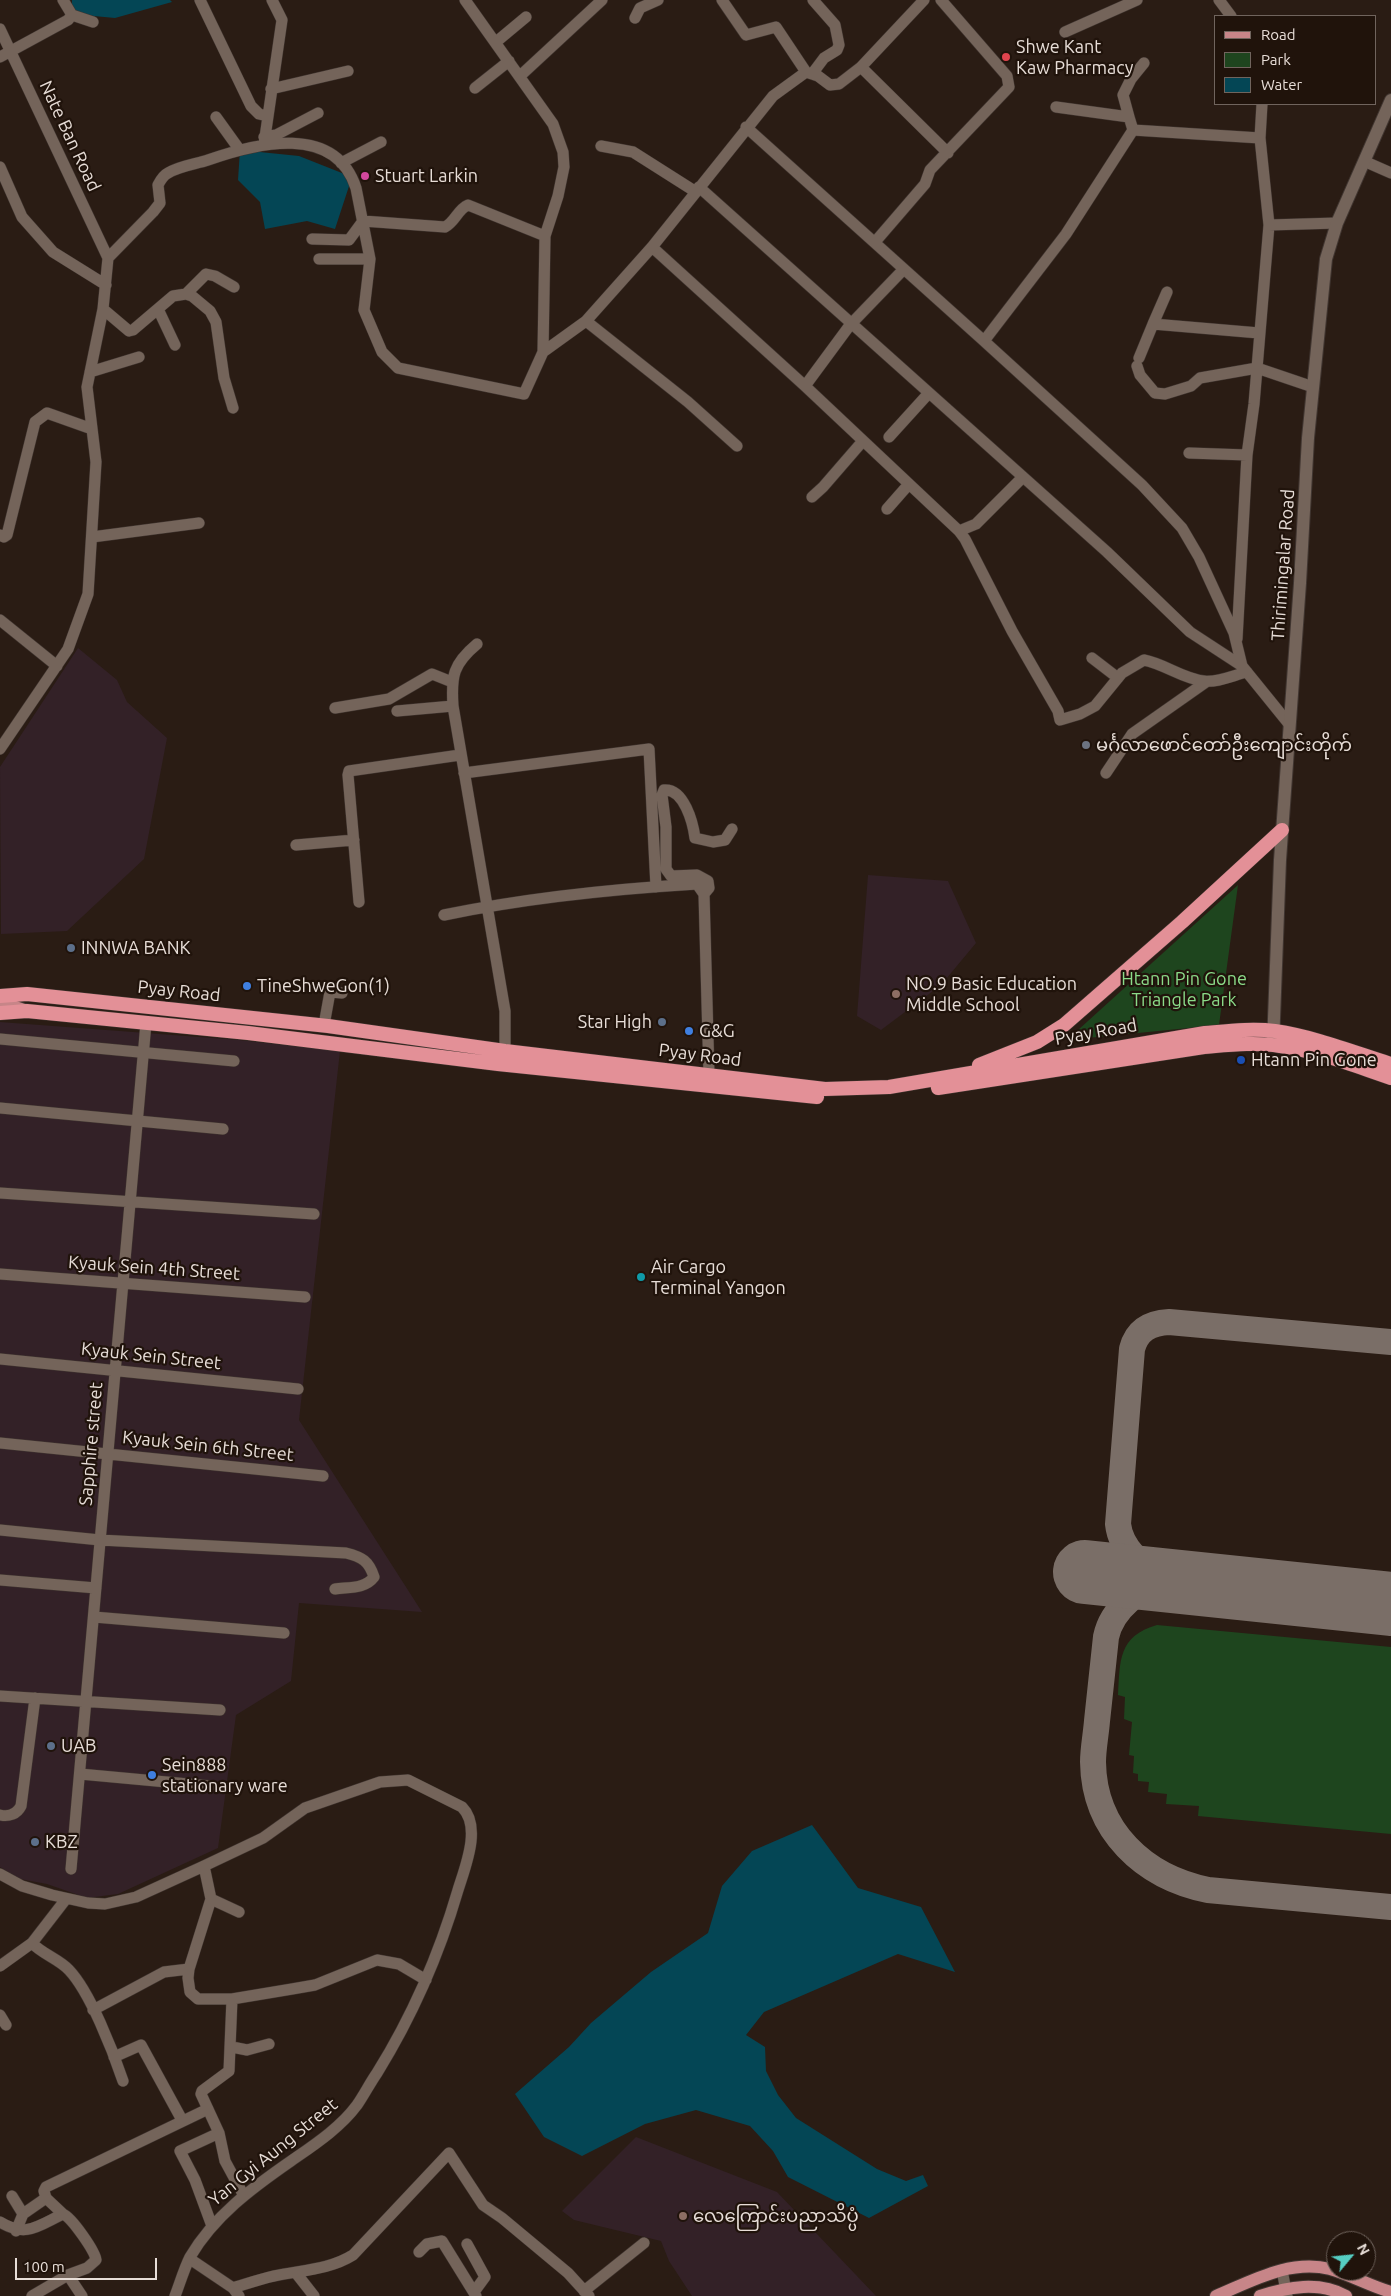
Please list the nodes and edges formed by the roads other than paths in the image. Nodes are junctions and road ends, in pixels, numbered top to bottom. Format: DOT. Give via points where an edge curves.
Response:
graph roads {
  1 [pos="63,0"];
  2 [pos="200,0"];
  3 [pos="272,0"];
  4 [pos="466,0"];
  5 [pos="602,0"];
  6 [pos="658,0"];
  7 [pos="722,0"];
  8 [pos="813,0"];
  9 [pos="924,0"];
  10 [pos="941,0"];
  11 [pos="1138,0"];
  12 [pos="1219,0"];
  13 [pos="72,15"];
  14 [pos="1230,15"];
  15 [pos="526,17"];
  16 [pos="634,18"];
  17 [pos="93,22"];
  18 [pos="0,29"];
  19 [pos="1065,32"];
  20 [pos="496,42"];
  21 [pos="11,52"];
  22 [pos="0,57"];
  23 [pos="509,61"];
  24 [pos="1144,63"];
  25 [pos="861,67"];
  26 [pos="348,71"];
  27 [pos="809,73"];
  28 [pos="520,76"];
  29 [pos="476,88"];
  30 [pos="271,89"];
  31 [pos="1391,100"];
  32 [pos="1262,105"];
  33 [pos="1056,107"];
  34 [pos="318,112"];
  35 [pos="267,116"];
  36 [pos="216,117"];
  37 [pos="1129,117"];
  38 [pos="746,127"];
  39 [pos="1132,130"];
  40 [pos="1260,138"];
  41 [pos="264,140"];
  42 [pos="381,142"];
  43 [pos="602,146"];
  44 [pos="239,149"];
  45 [pos="948,153"];
  46 [pos="1366,162"];
  47 [pos="341,163"];
  48 [pos="0,168"];
  49 [pos="1391,173"];
  50 [pos="698,189"];
  51 [pos="363,221"];
  52 [pos="1337,223"];
  53 [pos="1269,225"];
  54 [pos="545,236"];
  55 [pos="312,239"];
  56 [pos="875,242"];
  57 [pos="652,247"];
  58 [pos="108,258"];
  59 [pos="319,259"];
  60 [pos="370,259"];
  61 [pos="903,270"];
  62 [pos="106,285"];
  63 [pos="234,287"];
  64 [pos="1166,292"];
  65 [pos="186,294"];
  66 [pos="103,309"];
  67 [pos="158,309"];
  68 [pos="586,321"];
  69 [pos="850,324"];
  70 [pos="1153,324"];
  71 [pos="1259,333"];
  72 [pos="984,341"];
  73 [pos="175,345"];
  74 [pos="543,352"];
  75 [pos="139,357"];
  76 [pos="1257,368"];
  77 [pos="90,372"];
  78 [pos="805,386"];
  79 [pos="1313,387"];
  80 [pos="928,394"];
  81 [pos="233,408"];
  82 [pos="92,429"];
  83 [pos="889,437"];
  84 [pos="862,442"];
  85 [pos="736,446"];
  86 [pos="1189,453"];
  87 [pos="1247,455"];
  88 [pos="1022,478"];
  89 [pos="909,484"];
  90 [pos="812,497"];
  91 [pos="887,509"];
  92 [pos="199,523"];
  93 [pos="960,531"];
  94 [pos="0,536"];
  95 [pos="92,537"];
  96 [pos="0,620"];
  97 [pos="477,644"];
  98 [pos="1237,645"];
  99 [pos="1092,658"];
  100 [pos="56,666"];
  101 [pos="1244,669"];
  102 [pos="1118,678"];
  103 [pos="452,682"];
  104 [pos="1206,682"];
  105 [pos="453,706"];
  106 [pos="335,708"];
  107 [pos="397,711"];
  108 [pos="1289,724"];
  109 [pos="0,749"];
  110 [pos="460,755"];
  111 [pos="464,772"];
  112 [pos="1106,773"];
  113 [pos="732,829"];
  114 [pos="1282,830"];
  115 [pos="354,840"];
  116 [pos="296,846"];
  117 [pos="656,887"];
  118 [pos="704,894"];
  119 [pos="360,902"];
  120 [pos="487,906"];
  121 [pos="444,915"];
  122 [pos="342,993"];
  123 [pos="0,996"];
  124 [pos="0,1002"];
  125 [pos="27,1011"];
  126 [pos="0,1013"];
  127 [pos="146,1023"];
  128 [pos="324,1026"];
  129 [pos="1274,1031"];
  130 [pos="0,1040"];
  131 [pos="1273,1045"];
  132 [pos="505,1051"];
  133 [pos="144,1052"];
  134 [pos="234,1061"];
  135 [pos="1391,1064"];
  136 [pos="709,1075"];
  137 [pos="949,1077"];
  138 [pos="1391,1078"];
  139 [pos="0,1108"];
  140 [pos="138,1121"];
  141 [pos="223,1129"];
  142 [pos="0,1193"];
  143 [pos="130,1204"];
  144 [pos="314,1214"];
  145 [pos="0,1274"];
  146 [pos="123,1284"];
  147 [pos="305,1297"];
  148 [pos="0,1360"];
  149 [pos="115,1370"];
  150 [pos="298,1389"];
  151 [pos="0,1443"];
  152 [pos="108,1453"];
  153 [pos="323,1476"];
  154 [pos="0,1530"];
  155 [pos="100,1540"];
  156 [pos="0,1580"];
  157 [pos="96,1588"];
  158 [pos="335,1589"];
  159 [pos="94,1617"];
  160 [pos="284,1633"];
  161 [pos="0,1696"];
  162 [pos="35,1698"];
  163 [pos="86,1702"];
  164 [pos="220,1710"];
  165 [pos="80,1774"];
  166 [pos="210,1786"];
  167 [pos="0,1815"];
  168 [pos="204,1866"];
  169 [pos="71,1869"];
  170 [pos="0,1874"];
  171 [pos="66,1898"];
  172 [pos="211,1899"];
  173 [pos="239,1912"];
  174 [pos="32,1943"];
  175 [pos="0,1966"];
  176 [pos="189,1969"];
  177 [pos="426,1980"];
  178 [pos="232,1999"];
  179 [pos="93,2010"];
  180 [pos="269,2044"];
  181 [pos="232,2047"];
  182 [pos="114,2057"];
  183 [pos="123,2081"];
  184 [pos="208,2109"];
  185 [pos="182,2120"];
  186 [pos="219,2133"];
  187 [pos="12,2196"];
  188 [pos="244,2196"];
  189 [pos="46,2198"];
  190 [pos="23,2214"];
  191 [pos="62,2214"];
  192 [pos="0,2222"];
  193 [pos="212,2226"];
  194 [pos="16,2230"];
  195 [pos="644,2243"];
  196 [pos="467,2244"];
  197 [pos="419,2252"];
  198 [pos="190,2259"];
  199 [pos="1282,2270"];
  200 [pos="296,2273"];
  201 [pos="68,2275"];
  202 [pos="236,2292"];
  203 [pos="1286,2292"];
  204 [pos="1391,2292"];
  205 [pos="475,2294"];
  206 [pos="586,2294"];
  207 [pos="32,2296"];
  208 [pos="82,2296"];
  209 [pos="175,2296"];
  210 [pos="314,2296"];
  211 [pos="1216,2296"];
  212 [pos="1260,2296"];
  213 [pos="1346,2296"];
  1 -- 13 [label="street"];
  2 -- 35 [label="street" via="251,106 259,114"];
  3 -- 30 [label="street" via="282,20"];
  4 -- 20 [label="street"];
  5 -- 28 [label="street"];
  6 -- 16 [label="street" via="640,8"];
  7 -- 27 [label="street" via="746,34 776,27"];
  8 -- 27 [label="street" via="835,25 839,45"];
  9 -- 25 [label="street"];
  10 -- 45 [label="street" via="1006,76 1009,87"];
  11 -- 19 [label="street"];
  12 -- 14 [label="street"];
  13 -- 17 [label="street"];
  13 -- 21 [label="street"];
  15 -- 20 [label="street"];
  18 -- 21 [label="street, Nate Ban Road"];
  20 -- 23 [label="street"];
  21 -- 22 [label="street"];
  21 -- 58 [label="street, Nate Ban Road"];
  23 -- 28 [label="street"];
  23 -- 29 [label="street"];
  24 -- 37 [label="street" via="1123,96"];
  25 -- 27 [label="street" via="839,84 830,84"];
  25 -- 45 [label="street"];
  26 -- 30 [label="street"];
  27 -- 38 [label="street" via="773,96"];
  28 -- 54 [label="street" via="553,124 563,152 564,167 558,196"];
  30 -- 35 [label="street"];
  31 -- 46 [label="street, Thirimingalar Road"];
  32 -- 40 [label="street"];
  33 -- 37 [label="street"];
  34 -- 41 [label="street"];
  35 -- 41 [label="street"];
  36 -- 44 [label="street"];
  37 -- 39 [label="street"];
  38 -- 50 [label="street"];
  38 -- 56 [label="street"];
  39 -- 40 [label="street"];
  39 -- 72 [label="street" via="1066,234"];
  40 -- 53 [label="street"];
  41 -- 44 [label="street"];
  41 -- 47 [label="street" via="323,149"];
  42 -- 47 [label="street"];
  43 -- 50 [label="street" via="633,152"];
  44 -- 58 [label="street" via="167,173 158,185 160,203 154,212"];
  45 -- 56 [label="street" via="930,170 924,184"];
  46 -- 49 [label="street"];
  46 -- 52 [label="street, Thirimingalar Road"];
  47 -- 51 [label="street" via="352,177"];
  48 -- 62 [label="street" via="22,217 54,252"];
  50 -- 57 [label="street"];
  50 -- 69 [label="street"];
  51 -- 54 [label="street" via="445,227 452,224 463,207 468,205"];
  51 -- 55 [label="street" via="349,240"];
  51 -- 60 [label="street"];
  52 -- 53 [label="street"];
  52 -- 79 [label="street, Thirimingalar Road" via="1326,260"];
  53 -- 71 [label="street"];
  54 -- 74 [label="street"];
  56 -- 61 [label="street"];
  57 -- 68 [label="street"];
  57 -- 78 [label="street"];
  58 -- 62 [label="street"];
  59 -- 60 [label="street"];
  60 -- 74 [label="street" via="364,310 382,352 398,368 524,394"];
  61 -- 69 [label="street"];
  61 -- 72 [label="street"];
  62 -- 66 [label="street"];
  63 -- 65 [label="street" via="206,274"];
  64 -- 70 [label="street"];
  65 -- 67 [label="street" via="173,296"];
  65 -- 81 [label="street" via="210,311 216,322 224,378"];
  66 -- 67 [label="street" via="129,331"];
  66 -- 77 [label="street"];
  67 -- 73 [label="street"];
  68 -- 74 [label="street"];
  68 -- 85 [label="street" via="688,402"];
  69 -- 78 [label="street"];
  69 -- 80 [label="street"];
  70 -- 71 [label="street"];
  70 -- 76 [label="street" via="1138,362 1140,375 1155,393 1164,394 1191,386 1200,378"];
  71 -- 76 [label="street"];
  72 -- 98 [label="street" via="1142,485 1182,528 1214,589"];
  75 -- 77 [label="street"];
  76 -- 79 [label="street"];
  76 -- 87 [label="street"];
  77 -- 82 [label="street" via="87,387"];
  78 -- 84 [label="street"];
  79 -- 108 [label="street, Thirimingalar Road"];
  80 -- 83 [label="street"];
  80 -- 88 [label="street"];
  82 -- 94 [label="street" via="46,413 35,422 7,535"];
  82 -- 95 [label="street" via="96,462"];
  84 -- 89 [label="street"];
  84 -- 90 [label="street"];
  86 -- 87 [label="street"];
  87 -- 98 [label="street"];
  88 -- 93 [label="street" via="976,524"];
  88 -- 101 [label="street" via="1107,552 1190,632"];
  89 -- 91 [label="street"];
  89 -- 93 [label="street"];
  92 -- 95 [label="street"];
  93 -- 102 [label="street" via="1060,720 1096,706"];
  95 -- 100 [label="street" via="88,594 68,649"];
  96 -- 100 [label="street"];
  97 -- 103 [label="street" via="462,657"];
  98 -- 101 [label="street"];
  99 -- 102 [label="street"];
  100 -- 109 [label="street"];
  101 -- 104 [label="street"];
  101 -- 108 [label="street"];
  102 -- 104 [label="street" via="1144,660"];
  103 -- 105 [label="street"];
  103 -- 106 [label="street" via="432,674 389,699"];
  104 -- 112 [label="street" via="1132,734"];
  105 -- 107 [label="street"];
  105 -- 110 [label="street"];
  108 -- 114 [label="street, Thirimingalar Road"];
  110 -- 111 [label="street"];
  110 -- 115 [label="street" via="349,771"];
  111 -- 117 [label="street" via="649,749"];
  111 -- 120 [label="street"];
  113 -- 118 [label="street" via="725,840 713,842 695,838 693,820 688,811 675,792 664,790 666,869 671,876 697,875 708,880 709,888"];
  114 -- 129 [label="street, Thirimingalar Road"];
  114 -- 137 [label="highway" via="1064,1025 1037,1042"];
  115 -- 116 [label="street"];
  115 -- 119 [label="street"];
  117 -- 118 [label="street" via="697,884"];
  117 -- 120 [label="street"];
  118 -- 136 [label="street"];
  120 -- 121 [label="street"];
  120 -- 132 [label="street" via="505,1011"];
  122 -- 128 [label="street" via="330,992"];
  123 -- 128 [label="highway, Pyay Road" via="26,994"];
  124 -- 125 [label="main road, Pyay Road"];
  125 -- 126 [label="highway, Pyay Road"];
  125 -- 127 [label="highway, Pyay Road"];
  127 -- 131 [label="highway, Pyay Road" via="824,1098 889,1096 1204,1047 1245,1043"];
  127 -- 133 [label="street, Sapphire street"];
  128 -- 132 [label="highway, Pyay Road"];
  129 -- 131 [label="street, Thirimingalar Road"];
  129 -- 135 [label="highway, Pyay Road" via="1310,1038"];
  129 -- 137 [label="highway, Pyay Road" via="1205,1033"];
  130 -- 133 [label="street"];
  131 -- 138 [label="highway, Pyay Road" via="1310,1052"];
  132 -- 136 [label="highway, Pyay Road"];
  133 -- 134 [label="street"];
  133 -- 140 [label="street, Sapphire street"];
  136 -- 137 [label="highway, Pyay Road" via="852,1089 889,1087"];
  139 -- 140 [label="street"];
  140 -- 141 [label="street"];
  140 -- 143 [label="street, Sapphire street"];
  142 -- 143 [label="street"];
  143 -- 144 [label="street"];
  143 -- 146 [label="street, Sapphire street"];
  145 -- 146 [label="street, Kyauk Sein 4th Street"];
  146 -- 147 [label="street, Kyauk Sein 4th Street"];
  146 -- 149 [label="street, Sapphire street"];
  148 -- 149 [label="street, Kyauk Sein Street"];
  149 -- 150 [label="street, Kyauk Sein Street"];
  149 -- 152 [label="street, Sapphire street"];
  151 -- 152 [label="street, Kyauk Sein 6th Street"];
  152 -- 153 [label="street, Kyauk Sein 6th Street"];
  152 -- 155 [label="street, Sapphire street"];
  154 -- 155 [label="street"];
  155 -- 157 [label="street, Sapphire street"];
  155 -- 158 [label="street" via="346,1553 361,1557 370,1565 372,1581 363,1586"];
  156 -- 157 [label="street"];
  157 -- 159 [label="street, Sapphire street"];
  159 -- 160 [label="street"];
  159 -- 163 [label="street, Sapphire street"];
  161 -- 162 [label="street"];
  162 -- 163 [label="street"];
  162 -- 167 [label="street" via="21,1806 14,1814"];
  163 -- 164 [label="street"];
  163 -- 165 [label="street, Sapphire street"];
  165 -- 166 [label="street"];
  165 -- 169 [label="street, Sapphire street"];
  168 -- 171 [label="street, Yan Gyi Aung Street" via="120,1902 106,1904"];
  168 -- 172 [label="street"];
  168 -- 177 [label="street, Yan Gyi Aung Street" via="263,1838 304,1808 380,1782 408,1780 462,1807 471,1822 468,1859 448,1925"];
  170 -- 171 [label="street, Yan Gyi Aung Street" via="22,1886"];
  171 -- 174 [label="street"];
  172 -- 173 [label="street"];
  172 -- 176 [label="street"];
  174 -- 175 [label="street"];
  174 -- 179 [label="street" via="68,1968 79,1981"];
  176 -- 178 [label="street" via="190,1992 198,1999"];
  176 -- 179 [label="street" via="164,1972"];
  177 -- 178 [label="street" via="399,1964 377,1960 315,1985"];
  177 -- 188 [label="street, Yan Gyi Aung Street" via="392,2048 356,2106 314,2145"];
  178 -- 181 [label="street"];
  179 -- 182 [label="street"];
  180 -- 181 [label="street" via="247,2050"];
  181 -- 184 [label="street" via="229,2071 201,2092"];
  182 -- 183 [label="street"];
  182 -- 185 [label="street" via="141,2045"];
  184 -- 185 [label="street"];
  184 -- 186 [label="street"];
  185 -- 189 [label="street" via="48,2186 44,2191"];
  186 -- 188 [label="street" via="225,2161"];
  186 -- 193 [label="street" via="180,2151"];
  187 -- 190 [label="street"];
  188 -- 193 [label="street, Yan Gyi Aung Street"];
  189 -- 190 [label="street"];
  189 -- 191 [label="street"];
  190 -- 194 [label="street"];
  191 -- 194 [label="street" via="26,2231"];
  191 -- 201 [label="street" via="67,2216 97,2258 87,2268"];
  192 -- 194 [label="street"];
  193 -- 198 [label="street, Yan Gyi Aung Street"];
  195 -- 206 [label="street"];
  196 -- 205 [label="street" via="485,2277"];
  197 -- 205 [label="street" via="427,2244 442,2241"];
  198 -- 202 [label="street"];
  198 -- 209 [label="street, Yan Gyi Aung Street"];
  199 -- 203 [label="street"];
  199 -- 204 [label="main road" via="1299,2267 1328,2269"];
  199 -- 211 [label="main road"];
  200 -- 202 [label="street" via="274,2276"];
  200 -- 206 [label="street" via="340,2262 353,2255 450,2153 482,2205 561,2266"];
  200 -- 210 [label="street"];
  201 -- 207 [label="street"];
  201 -- 208 [label="street"];
  203 -- 212 [label="main road"];
  203 -- 213 [label="main road" via="1327,2288"];
}
